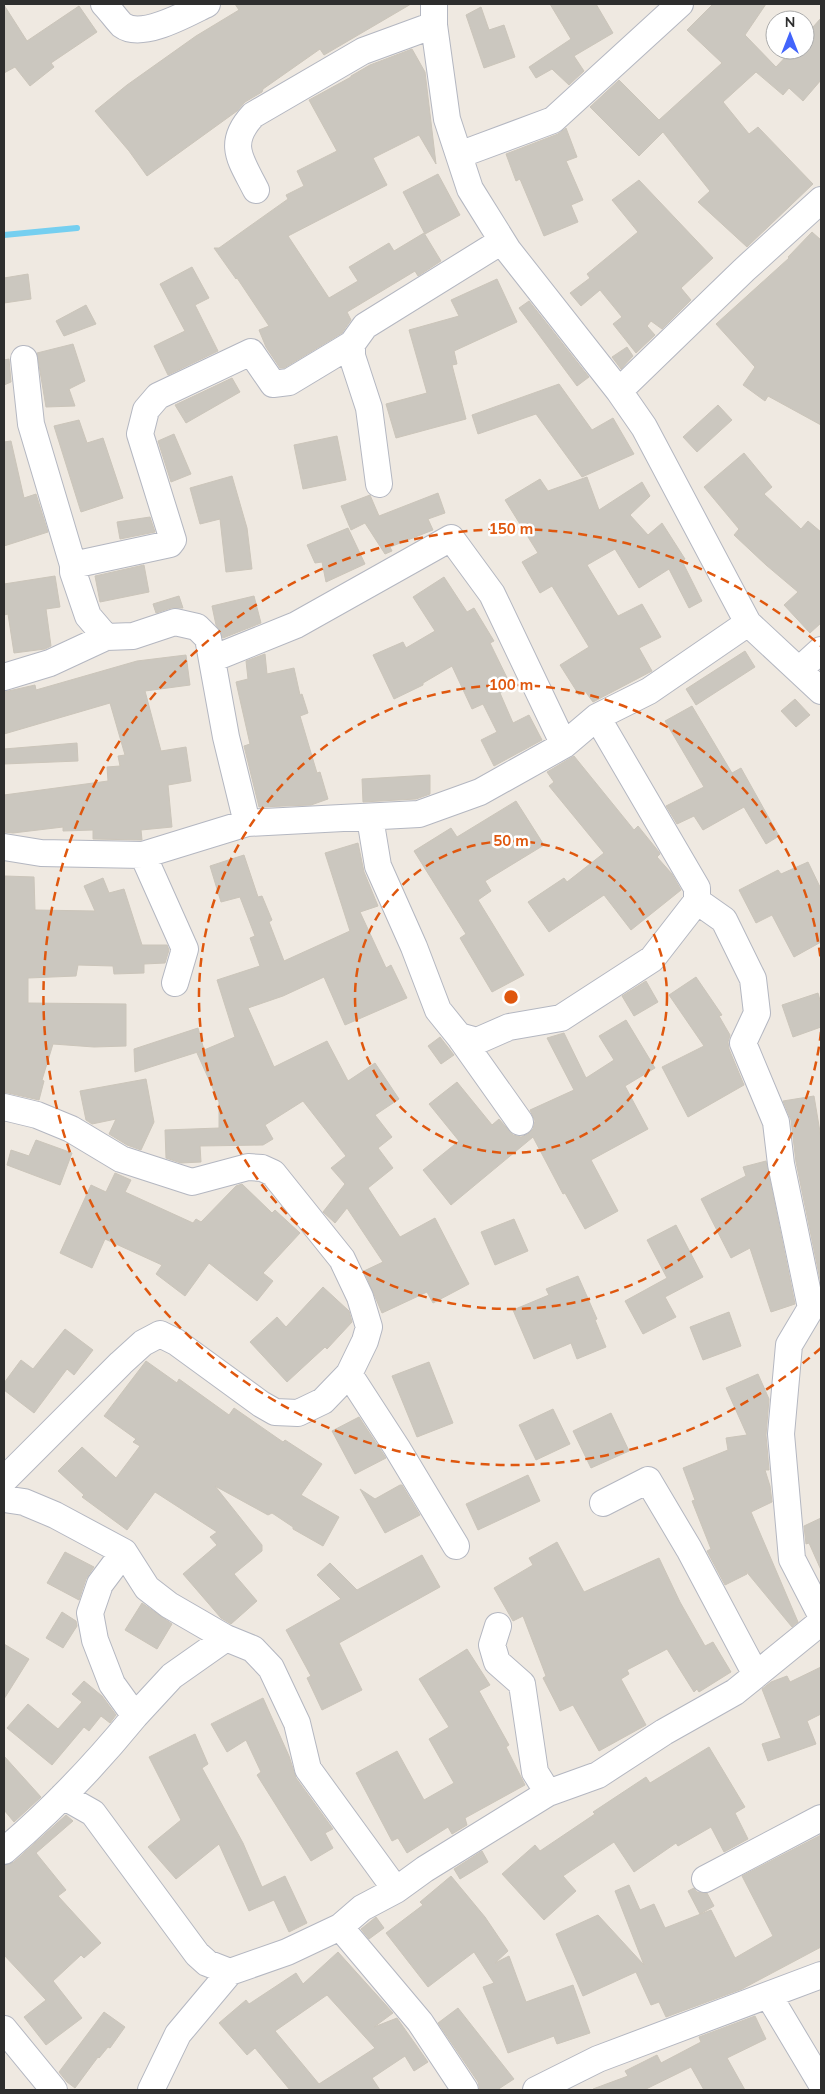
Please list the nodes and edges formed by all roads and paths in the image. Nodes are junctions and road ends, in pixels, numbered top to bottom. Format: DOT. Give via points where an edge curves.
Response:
graph roads {
  1 [pos="104,4"];
  2 [pos="207,4"];
  3 [pos="680,4"];
  4 [pos="434,14"];
  5 [pos="459,155"];
  6 [pos="256,190"];
  7 [pos="821,200"];
  8 [pos="502,241"];
  9 [pos="352,344"];
  10 [pos="24,359"];
  11 [pos="619,391"];
  12 [pos="379,484"];
  13 [pos="73,565"];
  14 [pos="748,623"];
  15 [pos="106,637"];
  16 [pos="821,650"];
  17 [pos="212,659"];
  18 [pos="799,670"];
  19 [pos="4,677"];
  20 [pos="821,691"];
  21 [pos="597,717"];
  22 [pos="564,744"];
  23 [pos="370,818"];
  24 [pos="247,823"];
  25 [pos="4,847"];
  26 [pos="143,854"];
  27 [pos="697,901"];
  28 [pos="175,984"];
  29 [pos="458,1036"];
  30 [pos="4,1107"];
  31 [pos="520,1122"];
  32 [pos="816,1307"];
  33 [pos="349,1374"];
  34 [pos="4,1480"];
  35 [pos="4,1499"];
  36 [pos="603,1503"];
  37 [pos="456,1546"];
  38 [pos="124,1552"];
  39 [pos="821,1615"];
  40 [pos="821,1622"];
  41 [pos="498,1626"];
  42 [pos="226,1638"];
  43 [pos="756,1675"];
  44 [pos="135,1716"];
  45 [pos="548,1793"];
  46 [pos="63,1796"];
  47 [pos="821,1818"];
  48 [pos="4,1851"];
  49 [pos="705,1879"];
  50 [pos="396,1890"];
  51 [pos="340,1927"];
  52 [pos="230,1972"];
  53 [pos="821,1975"];
  54 [pos="769,1996"];
  55 [pos="4,2029"];
  56 [pos="821,2083"];
  57 [pos="54,2090"];
  58 [pos="151,2090"];
  59 [pos="465,2090"];
  60 [pos="536,2090"];
  1 -- 2 [label="street" via="123,26 140,30"];
  3 -- 5 [label="street" via="553,120"];
  4 -- 5 [label="street" via="447,119"];
  4 -- 6 [label="street" via="253,115 243,126 237,152"];
  5 -- 8 [label="street" via="470,189"];
  7 -- 11 [label="street"];
  8 -- 9 [label="street" via="365,326"];
  8 -- 11 [label="street"];
  9 -- 12 [label="street" via="352,356 369,408"];
  9 -- 13 [label="street" via="290,382 273,384 251,352 158,396 146,410 140,434 174,540 170,544"];
  10 -- 13 [label="street" via="31,424"];
  11 -- 14 [label="street" via="644,427"];
  13 -- 15 [label="street" via="88,616"];
  14 -- 18 [label="street"];
  14 -- 21 [label="street" via="648,691"];
  15 -- 17 [label="street" via="133,636 175,622 189,624 208,638"];
  15 -- 19 [label="street" via="50,663"];
  16 -- 18 [label="street"];
  17 -- 22 [label="street" via="296,624 451,538 492,594"];
  17 -- 24 [label="street" via="226,737"];
  18 -- 20 [label="street"];
  21 -- 22 [label="street"];
  21 -- 27 [label="street" via="697,888"];
  22 -- 23 [label="street" via="480,792 419,814"];
  23 -- 24 [label="street"];
  23 -- 29 [label="street" via="378,866 438,1010"];
  24 -- 26 [label="street"];
  25 -- 26 [label="street" via="41,854"];
  26 -- 28 [label="street" via="185,949"];
  27 -- 29 [label="street" via="652,959 562,1018 509,1026 477,1041"];
  27 -- 32 [label="street" via="724,920 753,979 757,1013 743,1043 776,1122 781,1164"];
  29 -- 31 [label="street"];
  30 -- 33 [label="street" via="37,1115 71,1129 122,1159 192,1182 248,1166 273,1173 342,1259 360,1297 369,1327"];
  32 -- 39 [label="street" via="789,1345 781,1434 792,1559"];
  33 -- 34 [label="street" via="323,1401 298,1413 275,1412 160,1334 143,1343 121,1363"];
  33 -- 37 [label="street"];
  35 -- 38 [label="street" via="24,1502"];
  36 -- 43 [label="street" via="648,1480"];
  38 -- 42 [label="street" via="147,1588 169,1605"];
  38 -- 44 [label="street" via="100,1584 90,1613 95,1640 112,1684"];
  40 -- 43 [label="street"];
  41 -- 45 [label="street" via="492,1645 497,1662 522,1684 535,1772"];
  42 -- 44 [label="street" via="172,1676"];
  42 -- 50 [label="street" via="253,1649 270,1668 297,1723 308,1769"];
  43 -- 45 [label="street" via="735,1692 664,1732 598,1775"];
  44 -- 46 [label="street"];
  45 -- 50 [label="street"];
  46 -- 48 [label="street" via="40,1821"];
  46 -- 52 [label="street" via="92,1813 196,1954 207,1963"];
  47 -- 49 [label="street"];
  50 -- 51 [label="street" via="362,1908"];
  51 -- 52 [label="street" via="287,1952"];
  51 -- 59 [label="street" via="420,2022"];
  52 -- 58 [label="street" via="178,2034"];
  53 -- 54 [label="street"];
  54 -- 56 [label="street"];
  54 -- 60 [label="street" via="598,2059"];
  55 -- 57 [label="street"];
}
